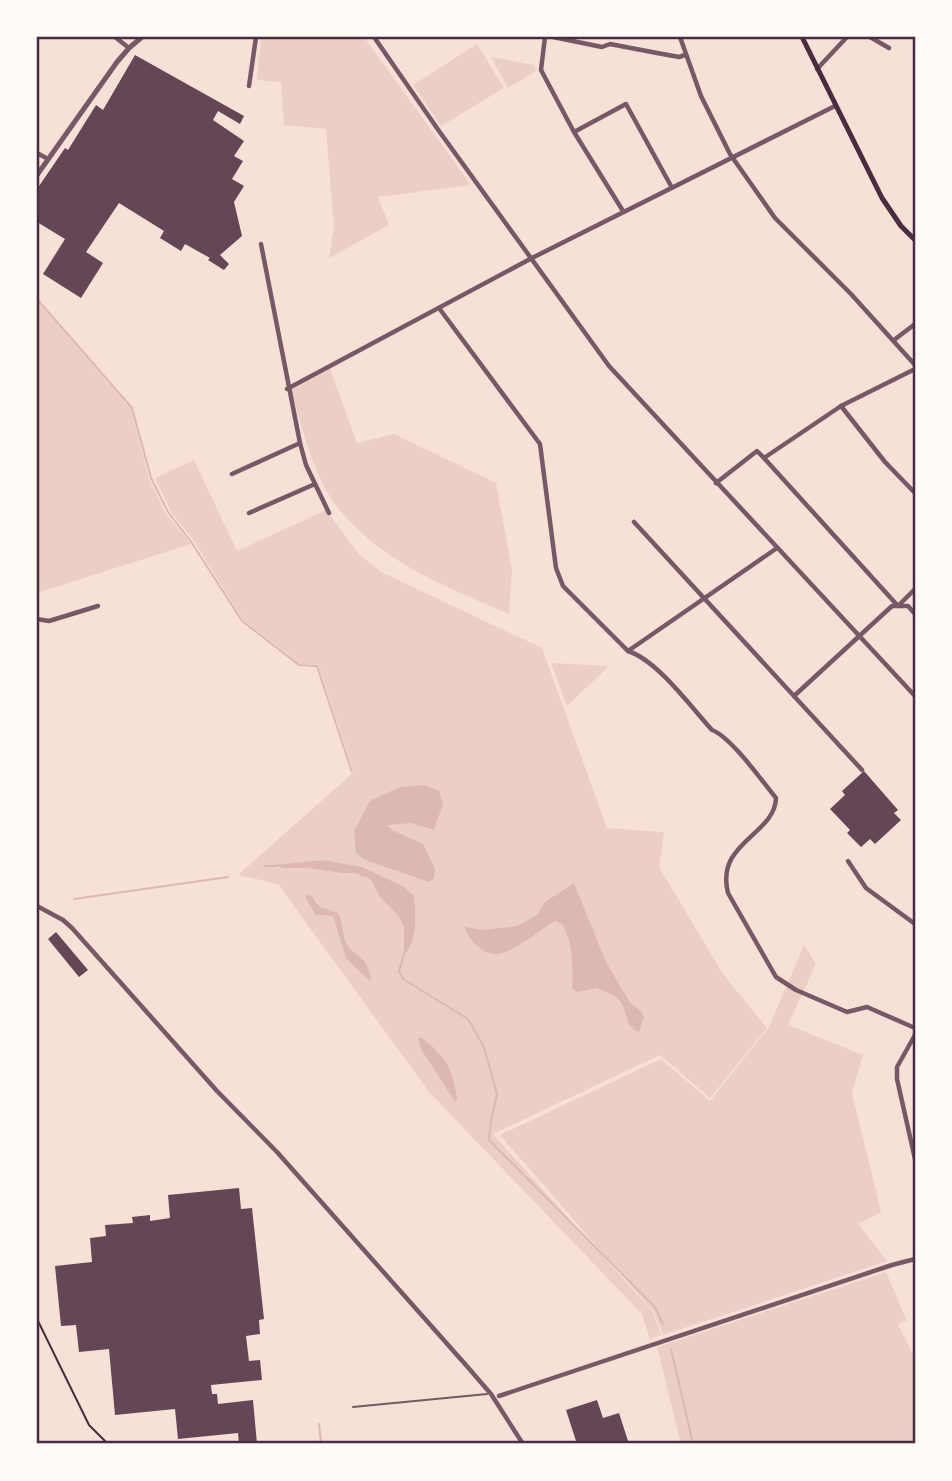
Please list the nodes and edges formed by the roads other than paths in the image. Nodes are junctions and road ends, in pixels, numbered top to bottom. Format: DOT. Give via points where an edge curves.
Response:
graph roads {
  1 [pos="115,37"];
  2 [pos="142,37"];
  3 [pos="256,37"];
  4 [pos="373,37"];
  5 [pos="545,37"];
  6 [pos="553,37"];
  7 [pos="680,37"];
  8 [pos="802,37"];
  9 [pos="847,37"];
  10 [pos="870,37"];
  11 [pos="129,48"];
  12 [pos="889,48"];
  13 [pos="685,55"];
  14 [pos="817,69"];
  15 [pos="249,86"];
  16 [pos="835,106"];
  17 [pos="574,132"];
  18 [pos="37,153"];
  19 [pos="732,156"];
  20 [pos="48,159"];
  21 [pos="37,175"];
  22 [pos="671,186"];
  23 [pos="623,211"];
  24 [pos="915,240"];
  25 [pos="261,244"];
  26 [pos="532,258"];
  27 [pos="439,308"];
  28 [pos="915,324"];
  29 [pos="894,340"];
  30 [pos="915,367"];
  31 [pos="288,389"];
  32 [pos="841,406"];
  33 [pos="299,443"];
  34 [pos="764,458"];
  35 [pos="232,474"];
  36 [pos="716,483"];
  37 [pos="315,484"];
  38 [pos="915,493"];
  39 [pos="249,513"];
  40 [pos="329,513"];
  41 [pos="634,522"];
  42 [pos="777,548"];
  43 [pos="915,589"];
  44 [pos="704,599"];
  45 [pos="98,606"];
  46 [pos="898,606"];
  47 [pos="915,614"];
  48 [pos="37,619"];
  49 [pos="861,636"];
  50 [pos="628,651"];
  51 [pos="794,696"];
  52 [pos="915,696"];
  53 [pos="862,770"];
  54 [pos="848,862"];
  55 [pos="37,906"];
  56 [pos="915,924"];
  57 [pos="915,1028"];
  58 [pos="915,1035"];
  59 [pos="915,1159"];
  60 [pos="915,1259"];
  61 [pos="491,1394"];
  62 [pos="499,1396"];
  63 [pos="354,1407"];
  64 [pos="523,1444"];
  1 -- 11 [label="street"];
  2 -- 11 [label="street"];
  3 -- 15 [label="street"];
  4 -- 26 [label="street"];
  5 -- 17 [label="street" via="541,70"];
  6 -- 13 [label="street"];
  7 -- 13 [label="street"];
  8 -- 14 [label="main road"];
  9 -- 14 [label="street"];
  10 -- 12 [label="street"];
  11 -- 20 [label="street"];
  13 -- 19 [label="street"];
  14 -- 16 [label="main road"];
  16 -- 19 [label="street"];
  16 -- 24 [label="main road" via="882,198"];
  17 -- 22 [label="street" via="626,104"];
  17 -- 23 [label="street"];
  18 -- 20 [label="street"];
  19 -- 22 [label="street"];
  19 -- 29 [label="street" via="775,218"];
  20 -- 21 [label="street"];
  22 -- 23 [label="street"];
  23 -- 26 [label="street"];
  25 -- 31 [label="street"];
  26 -- 27 [label="street"];
  26 -- 36 [label="street" via="609,366"];
  27 -- 31 [label="street"];
  27 -- 50 [label="street" via="540,444 556,568 563,586"];
  28 -- 29 [label="street"];
  29 -- 30 [label="street"];
  30 -- 32 [label="street"];
  31 -- 33 [label="street"];
  32 -- 34 [label="street"];
  32 -- 38 [label="street" via="884,462"];
  33 -- 35 [label="street"];
  33 -- 37 [label="street"];
  34 -- 36 [label="street" via="757,451"];
  34 -- 46 [label="street"];
  36 -- 42 [label="street"];
  37 -- 39 [label="street"];
  37 -- 40 [label="street"];
  41 -- 44 [label="street"];
  42 -- 44 [label="street"];
  42 -- 49 [label="street"];
  43 -- 46 [label="street"];
  44 -- 50 [label="street"];
  44 -- 51 [label="street"];
  45 -- 48 [label="street" via="49,621"];
  46 -- 47 [label="street" via="908,606"];
  46 -- 49 [label="street" via="892,606"];
  49 -- 51 [label="street"];
  49 -- 52 [label="street"];
  50 -- 57 [label="street" via="652,666 776,798 775,810 731,857 725,872 728,893 776,977 847,1012 867,1006"];
  51 -- 53 [label="street"];
  54 -- 56 [label="street" via="866,888"];
  55 -- 61 [label="street" via="72,928"];
  58 -- 59 [label="street" via="897,1067"];
  60 -- 62 [label="street"];
  61 -- 62 [label="lane"];
  61 -- 63 [label="lane"];
  61 -- 64 [label="street"];
}
